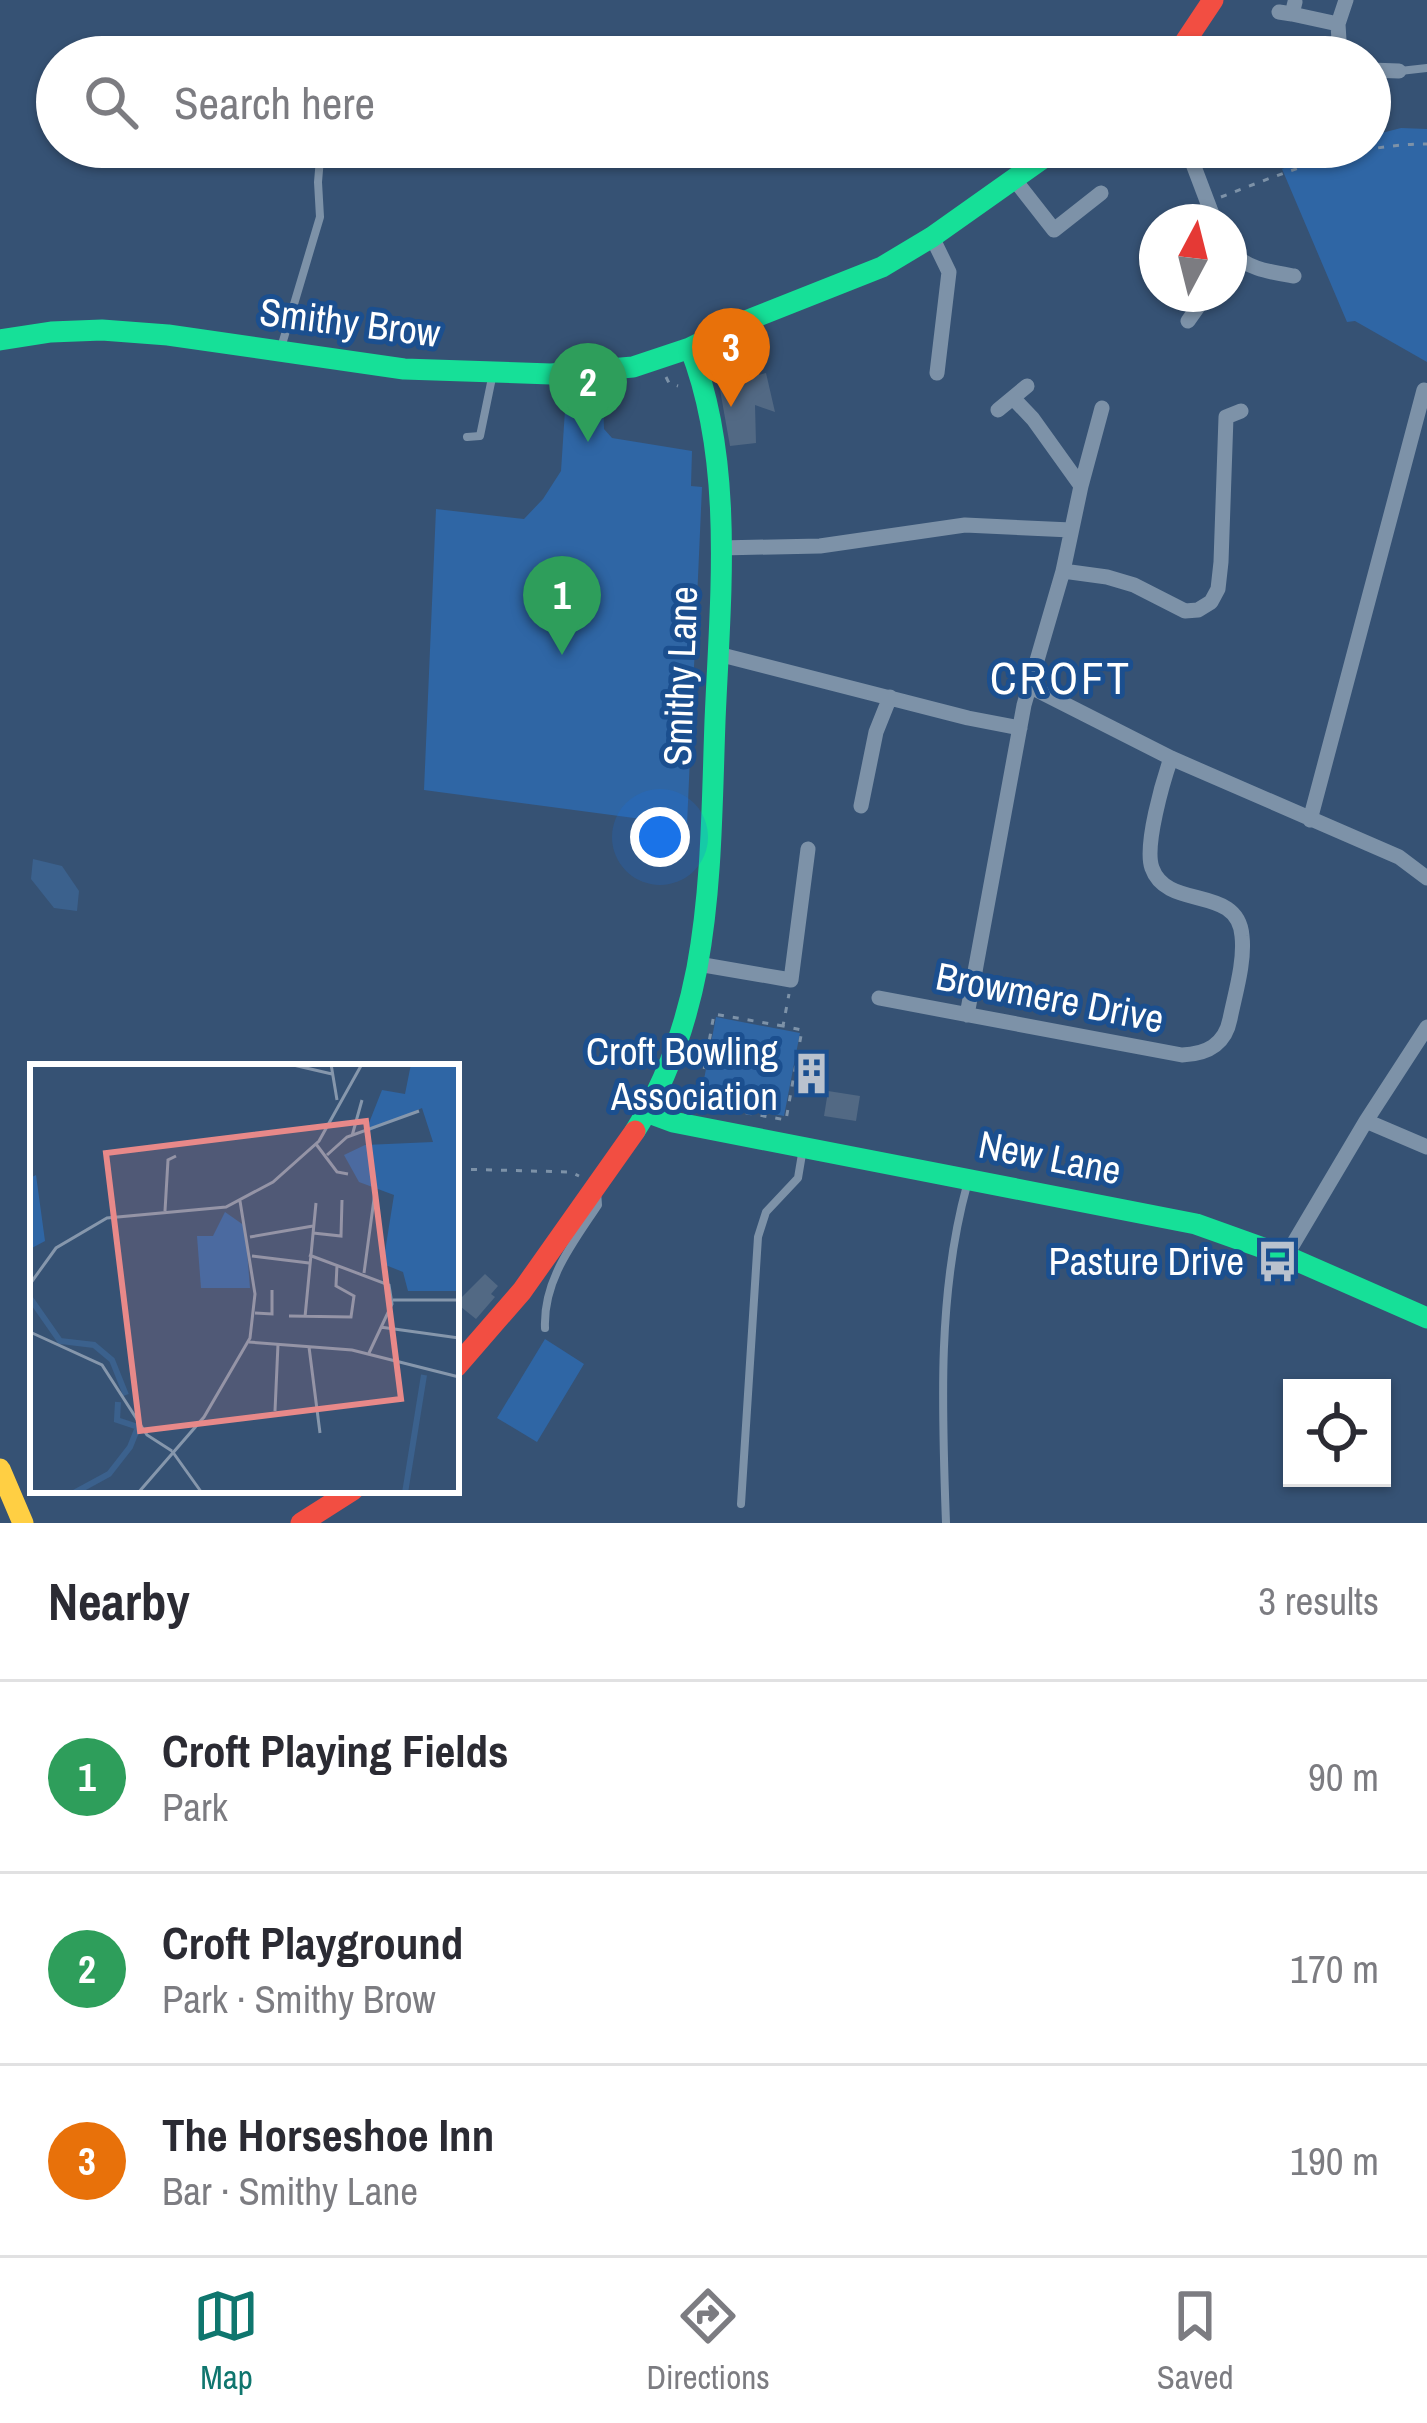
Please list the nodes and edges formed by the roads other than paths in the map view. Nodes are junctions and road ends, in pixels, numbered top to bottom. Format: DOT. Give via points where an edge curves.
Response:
graph roads {
  1 [pos="1213,0"];
  2 [pos="1346,0"];
  3 [pos="1289,9"];
  4 [pos="1338,24"];
  5 [pos="1189,36"];
  6 [pos="1339,36"];
  7 [pos="1427,68"];
  8 [pos="1391,71"];
  9 [pos="1399,71"];
  10 [pos="319,168"];
  11 [pos="1029,168"];
  12 [pos="1198,168"];
  13 [pos="1014,178"];
  14 [pos="1101,193"];
  15 [pos="1210,204"];
  16 [pos="932,237"];
  17 [pos="1247,264"];
  18 [pos="1294,276"];
  19 [pos="1194,312"];
  20 [pos="1188,321"];
  21 [pos="0,340"];
  22 [pos="691,347"];
  23 [pos="280,352"];
  24 [pos="493,372"];
  25 [pos="937,373"];
  26 [pos="1027,386"];
  27 [pos="1013,398"];
  28 [pos="1417,398"];
  29 [pos="1102,408"];
  30 [pos="998,410"];
  31 [pos="1241,411"];
  32 [pos="467,436"];
  33 [pos="1081,487"];
  34 [pos="1071,530"];
  35 [pos="720,548"];
  36 [pos="1063,571"];
  37 [pos="718,654"];
  38 [pos="1029,686"];
  39 [pos="890,698"];
  40 [pos="1020,728"];
  41 [pos="1171,758"];
  42 [pos="861,806"];
  43 [pos="1310,820"];
  44 [pos="808,849"];
  45 [pos="1427,878"];
  46 [pos="698,964"];
  47 [pos="879,998"];
  48 [pos="967,1015"];
  49 [pos="1427,1027"];
  50 [pos="646,1112"];
  51 [pos="1366,1120"];
  52 [pos="803,1147"];
  53 [pos="1427,1147"];
  54 [pos="969,1178"];
  55 [pos="597,1183"];
  56 [pos="1286,1256"];
  57 [pos="1427,1318"];
  58 [pos="545,1328"];
  59 [pos="459,1364"];
  60 [pos="0,1468"];
  61 [pos="348,1493"];
  62 [pos="741,1504"];
  63 [pos="23,1523"];
  64 [pos="301,1523"];
  65 [pos="946,1523"];
  1 -- 5 [label="street"];
  2 -- 4 [label="street"];
  3 -- 4 [label="street"];
  4 -- 6 [label="street"];
  7 -- 9 [label="lane"];
  8 -- 9 [label="street"];
  10 -- 23 [label="lane" via="320,217"];
  11 -- 13 [label="street, Smithy Brow"];
  12 -- 15 [label="street"];
  13 -- 14 [label="street" via="1054,230"];
  13 -- 16 [label="street, Smithy Brow"];
  16 -- 22 [label="street, Smithy Brow" via="853,280"];
  16 -- 25 [label="street" via="949,272"];
  17 -- 18 [label="street"];
  19 -- 20 [label="street"];
  21 -- 23 [label="street, Smithy Brow" via="102,330"];
  22 -- 24 [label="street, Smithy Brow" via="613,370"];
  22 -- 35 [label="street, Smithy Lane" via="713,440"];
  23 -- 24 [label="street, Smithy Brow"];
  24 -- 32 [label="lane" via="480,436"];
  26 -- 27 [label="street"];
  27 -- 30 [label="street"];
  27 -- 33 [label="street"];
  28 -- 43 [label="street"];
  29 -- 33 [label="street"];
  31 -- 36 [label="street" via="1226,417 1231,463 1220,581 1206,607 1186,611 1134,585"];
  33 -- 34 [label="street"];
  34 -- 35 [label="street" via="965,525 820,546"];
  34 -- 36 [label="street"];
  35 -- 37 [label="street, Smithy Lane"];
  36 -- 38 [label="street"];
  37 -- 39 [label="street"];
  37 -- 46 [label="street, Smithy Lane" via="711,859"];
  38 -- 40 [label="street"];
  38 -- 41 [label="street"];
  39 -- 40 [label="street"];
  39 -- 42 [label="street" via="860,772"];
  40 -- 48 [label="street"];
  41 -- 43 [label="street"];
  41 -- 48 [label="street, Browmere Drive" via="1150,862 1167,889 1223,905 1241,926 1223,1038 1206,1052 1182,1055"];
  43 -- 45 [label="street" via="1399,857"];
  44 -- 46 [label="street" via="791,980"];
  46 -- 50 [label="street, Smithy Lane" via="680,1034"];
  47 -- 48 [label="street, Browmere Drive"];
  49 -- 51 [label="street"];
  50 -- 52 [label="street, New Lane"];
  50 -- 55 [label="street, Smithy Lane"];
  51 -- 53 [label="street"];
  51 -- 56 [label="street"];
  52 -- 54 [label="street, New Lane"];
  52 -- 62 [label="lane" via="798,1178 766,1212 758,1237"];
  54 -- 56 [label="street, New Lane" via="1196,1224"];
  54 -- 65 [label="lane" via="947,1310"];
  55 -- 58 [label="lane" via="598,1205 552,1281"];
  55 -- 59 [label="street, Smithy Lane" via="529,1285"];
  56 -- 57 [label="street, New Lane"];
  60 -- 63 [label="street"];
  61 -- 64 [label="street"];
}
